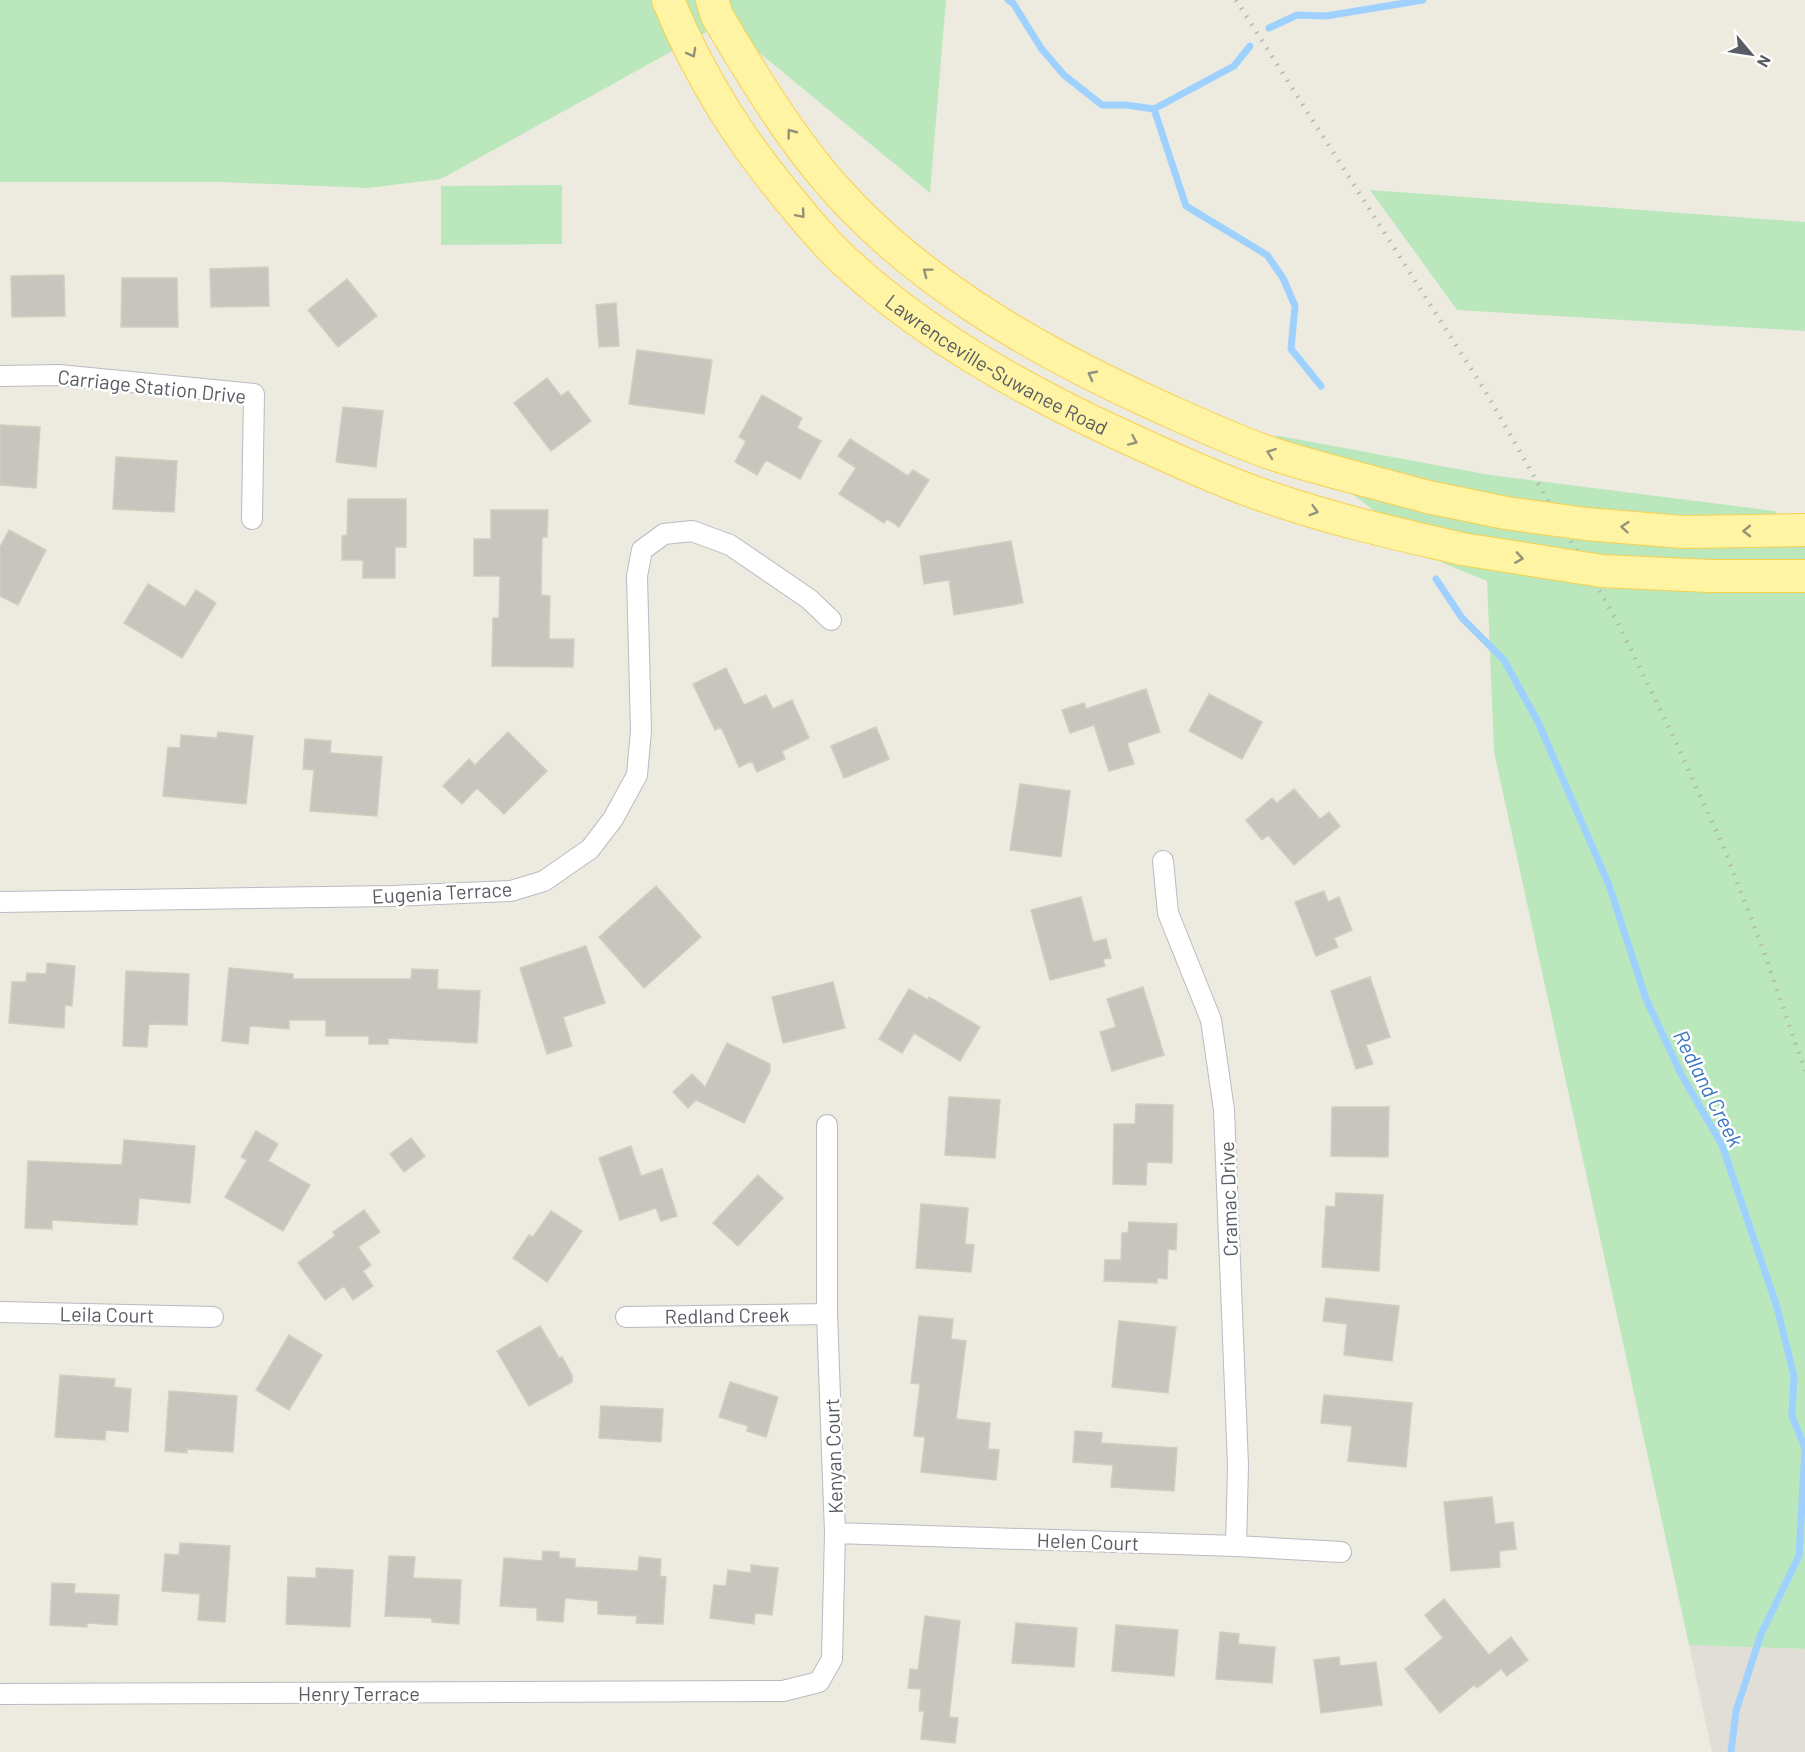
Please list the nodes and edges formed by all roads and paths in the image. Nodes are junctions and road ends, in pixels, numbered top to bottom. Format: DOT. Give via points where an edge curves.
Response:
graph roads {
  1 [pos="668,0"];
  2 [pos="712,0"];
  3 [pos="0,376"];
  4 [pos="252,519"];
  5 [pos="1805,530"];
  6 [pos="1805,576"];
  7 [pos="831,620"];
  8 [pos="1163,861"];
  9 [pos="0,902"];
  10 [pos="827,1125"];
  11 [pos="0,1312"];
  12 [pos="827,1314"];
  13 [pos="213,1317"];
  14 [pos="626,1317"];
  15 [pos="836,1533"];
  16 [pos="1236,1546"];
  17 [pos="1341,1552"];
  18 [pos="719,1691"];
  19 [pos="0,1694"];
  1 -- 6 [label="main road, Lawrenceville-Suwanee Road, one-way, bridge" via="684,40 725,114 811,226 849,265 911,315 981,363 1072,414 1285,503 1462,549 1602,571"];
  5 -- 2 [label="main road, Lawrenceville-Suwanee Road, one-way, bridge" via="1683,532 1586,524 1428,497 1275,454 1108,383 968,303 875,230 820,171 770,105 717,16"];
  3 -- 4 [label="street, Carriage Station Drive" via="59,375 254,394"];
  7 -- 9 [label="street, Eugenia Terrace" via="809,599 730,545 692,531 664,534 642,550 637,576 641,731 637,775 613,819 590,849 544,881 511,891 392,896"];
  8 -- 16 [label="street, Cramac Drive" via="1168,913 1211,1020 1224,1110 1238,1465"];
  10 -- 12 [label="street, Kenyan Court"];
  11 -- 13 [label="street, Leila Court"];
  12 -- 14 [label="street, Redland Creek"];
  12 -- 15 [label="street, Kenyan Court"];
  15 -- 16 [label="street, Helen Court"];
  15 -- 18 [label="street, Kenyan Court" via="832,1659 819,1682 783,1691"];
  16 -- 17 [label="street, Helen Court"];
  18 -- 19 [label="street, Henry Terrace"];
}
